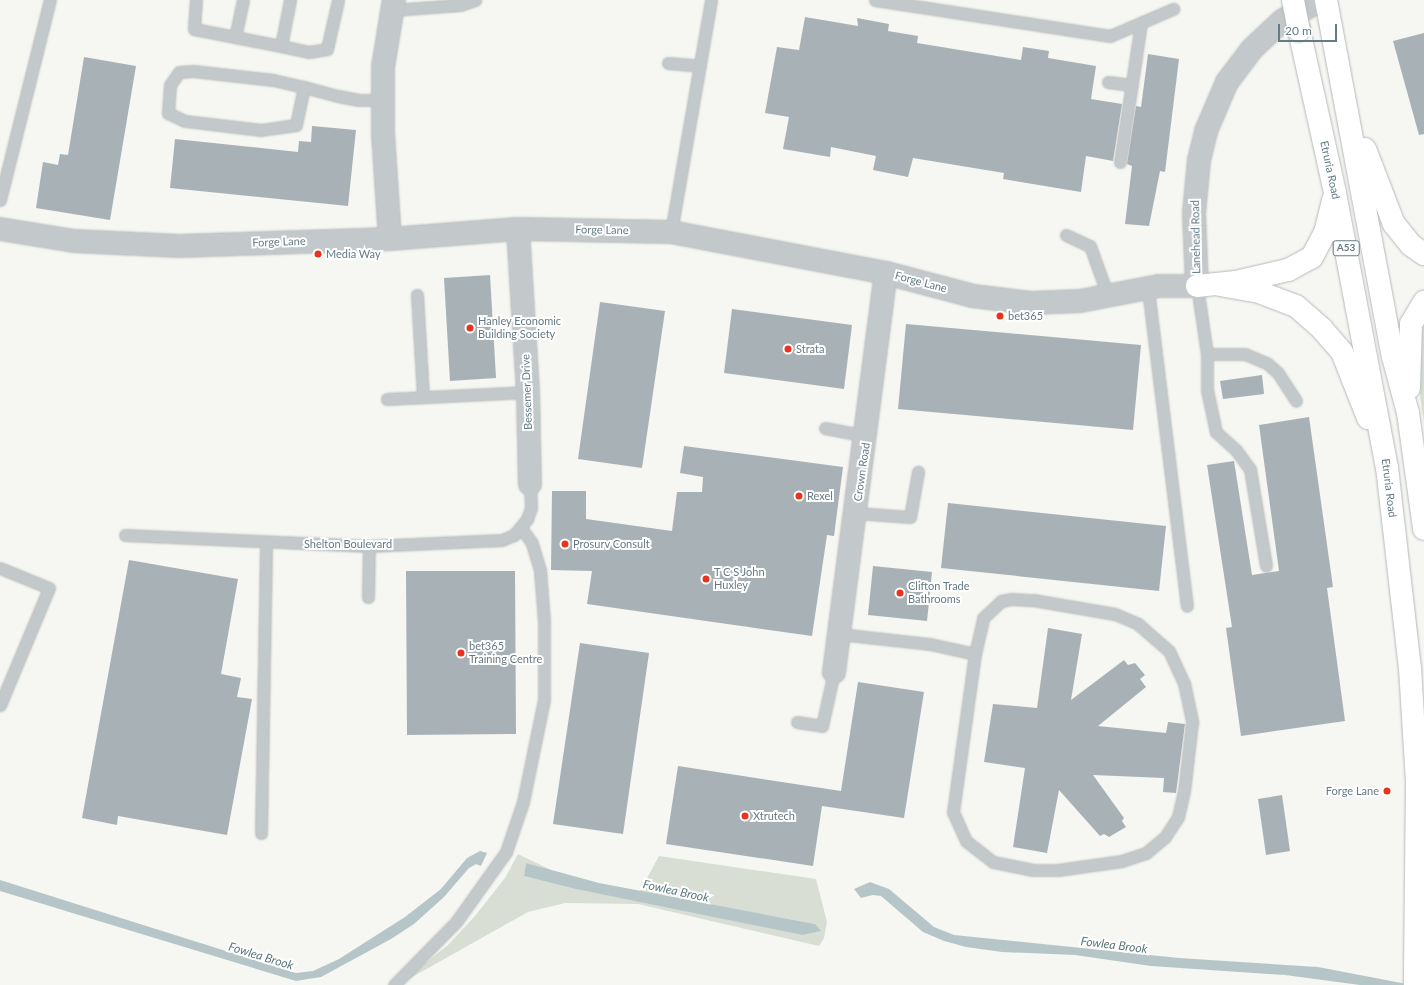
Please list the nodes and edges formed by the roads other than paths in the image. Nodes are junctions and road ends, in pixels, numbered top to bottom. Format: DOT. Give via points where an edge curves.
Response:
graph roads {
  1 [pos="50,0"];
  2 [pos="196,0"];
  3 [pos="244,0"];
  4 [pos="290,0"];
  5 [pos="338,0"];
  6 [pos="475,0"];
  7 [pos="711,0"];
  8 [pos="875,0"];
  9 [pos="1293,0"];
  10 [pos="393,5"];
  11 [pos="1326,6"];
  12 [pos="1173,9"];
  13 [pos="1141,23"];
  14 [pos="235,36"];
  15 [pos="282,46"];
  16 [pos="668,62"];
  17 [pos="700,66"];
  18 [pos="1108,82"];
  19 [pos="1132,85"];
  20 [pos="304,87"];
  21 [pos="384,100"];
  22 [pos="1347,103"];
  23 [pos="1120,162"];
  24 [pos="1335,193"];
  25 [pos="0,200"];
  26 [pos="518,229"];
  27 [pos="0,230"];
  28 [pos="671,232"];
  29 [pos="1066,235"];
  30 [pos="390,238"];
  31 [pos="1424,254"];
  32 [pos="886,273"];
  33 [pos="1220,285"];
  34 [pos="1197,286"];
  35 [pos="1148,289"];
  36 [pos="417,295"];
  37 [pos="1108,296"];
  38 [pos="1424,302"];
  39 [pos="1207,354"];
  40 [pos="528,392"];
  41 [pos="423,397"];
  42 [pos="387,400"];
  43 [pos="1296,401"];
  44 [pos="1408,413"];
  45 [pos="825,428"];
  46 [pos="867,436"];
  47 [pos="1387,466"];
  48 [pos="918,472"];
  49 [pos="530,484"];
  50 [pos="856,512"];
  51 [pos="521,528"];
  52 [pos="1424,529"];
  53 [pos="125,535"];
  54 [pos="266,543"];
  55 [pos="369,546"];
  56 [pos="1266,566"];
  57 [pos="0,568"];
  58 [pos="368,597"];
  59 [pos="1188,606"];
  60 [pos="839,634"];
  61 [pos="975,654"];
  62 [pos="834,672"];
  63 [pos="0,705"];
  64 [pos="797,722"];
  65 [pos="261,833"];
  66 [pos="394,985"];
  67 [pos="1415,985"];
  1 -- 25 [label="lane"];
  2 -- 14 [label="lane" via="194,29"];
  3 -- 14 [label="lane"];
  4 -- 15 [label="lane"];
  5 -- 15 [label="lane" via="327,49 309,52"];
  6 -- 10 [label="lane" via="460,5"];
  7 -- 17 [label="lane"];
  8 -- 13 [label="lane" via="1110,36"];
  9 -- 24 [label="highway, Etruria Road / A53, bridge"];
  10 -- 21 [label="street" via="383,67"];
  11 -- 22 [label="highway, A53"];
  11 -- 34 [label="street, Lanehead Road" via="1283,20 1252,49 1227,82 1206,131 1199,160 1194,214"];
  12 -- 13 [label="lane"];
  13 -- 19 [label="lane"];
  14 -- 15 [label="lane"];
  16 -- 17 [label="lane"];
  17 -- 28 [label="lane"];
  18 -- 19 [label="lane"];
  19 -- 23 [label="lane"];
  20 -- 20 [label="lane" via="273,80 193,71 179,72 170,85 168,112 185,121 261,130 296,125"];
  20 -- 21 [label="lane" via="359,100"];
  21 -- 30 [label="street"];
  22 -- 31 [label="highway" via="1394,224 1411,245"];
  22 -- 44 [label="highway, A53" via="1394,357"];
  24 -- 33 [label="highway" via="1325,233 1312,257 1288,270"];
  24 -- 47 [label="highway, Etruria Road / A53"];
  26 -- 28 [label="street, Forge Lane"];
  26 -- 30 [label="street, Forge Lane"];
  26 -- 40 [label="street, Bessemer Drive"];
  27 -- 30 [label="street, Forge Lane" via="74,241 179,246"];
  28 -- 32 [label="street, Forge Lane"];
  29 -- 37 [label="lane" via="1090,246"];
  32 -- 37 [label="street, Forge Lane" via="973,296 1031,303 1080,301"];
  32 -- 46 [label="street, Crown Road"];
  33 -- 34 [label="highway"];
  33 -- 47 [label="highway" via="1259,292 1296,306 1322,329 1342,352"];
  34 -- 35 [label="street, Forge Lane"];
  34 -- 39 [label="lane"];
  35 -- 37 [label="street, Forge Lane"];
  35 -- 59 [label="lane"];
  36 -- 41 [label="lane"];
  38 -- 44 [label="highway" via="1411,324"];
  39 -- 43 [label="lane" via="1245,354 1268,364 1278,373"];
  39 -- 56 [label="lane" via="1207,390 1216,432 1236,450 1250,469"];
  40 -- 41 [label="lane"];
  40 -- 49 [label="street, Bessemer Drive"];
  41 -- 42 [label="lane"];
  44 -- 52 [label="highway, A53"];
  45 -- 46 [label="lane"];
  46 -- 50 [label="street, Crown Road"];
  47 -- 67 [label="highway, Etruria Road / A53" via="1412,699 1417,781"];
  48 -- 50 [label="lane" via="910,517"];
  49 -- 51 [label="lane, Shelton Boulevard" via="531,508"];
  50 -- 60 [label="street, Crown Road"];
  51 -- 55 [label="lane, Shelton Boulevard" via="514,535 502,540"];
  51 -- 66 [label="lane" via="532,543 540,570 544,621 544,700 523,802 506,852 456,922"];
  53 -- 54 [label="lane, Shelton Boulevard"];
  54 -- 55 [label="lane, Shelton Boulevard"];
  54 -- 65 [label="lane"];
  55 -- 58 [label="lane"];
  57 -- 63 [label="lane" via="50,588"];
  60 -- 61 [label="lane" via="930,644"];
  60 -- 62 [label="street, Crown Road"];
  61 -- 61 [label="lane" via="953,812 966,841 993,862 1033,870 1058,870 1122,862 1146,853 1165,837 1178,817 1192,722 1184,683 1168,651 1160,642 1138,624 1115,614 1033,600 1011,600 1001,601 983,618"];
  62 -- 64 [label="lane" via="822,726"];
}
